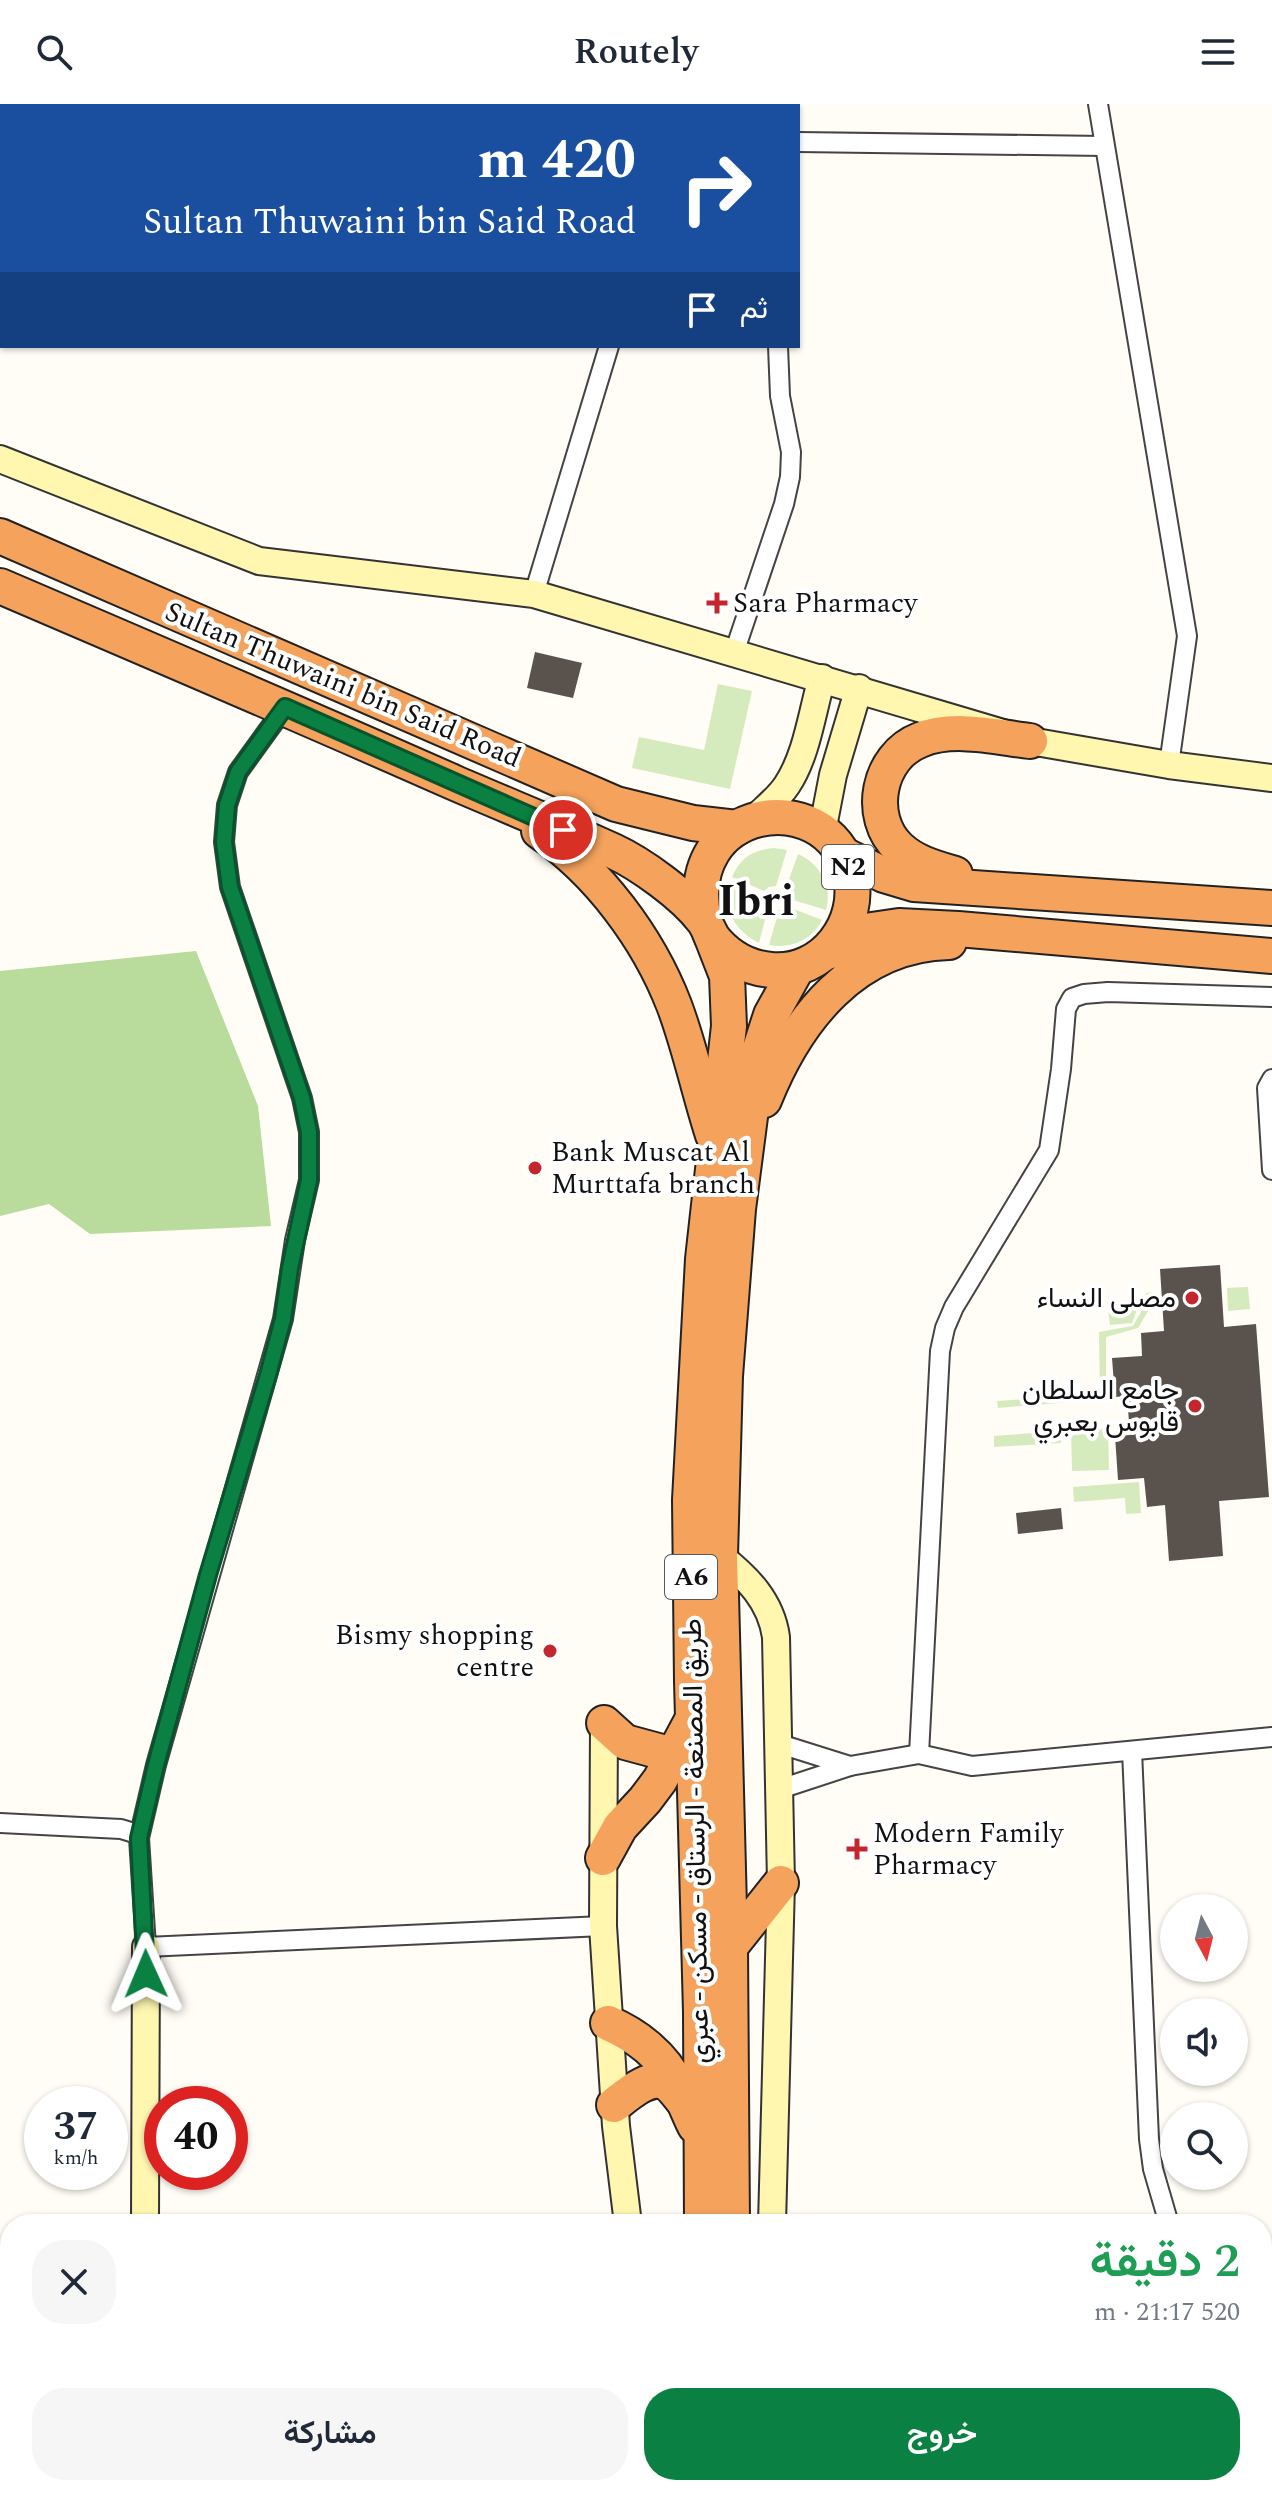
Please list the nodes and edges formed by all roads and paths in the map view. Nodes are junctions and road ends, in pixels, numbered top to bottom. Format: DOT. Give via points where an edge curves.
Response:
graph roads {
  1 [pos="1098,104"];
  2 [pos="800,142"];
  3 [pos="1104,146"];
  4 [pos="608,348"];
  5 [pos="778,348"];
  6 [pos="0,459"];
  7 [pos="0,536"];
  8 [pos="0,586"];
  9 [pos="534,594"];
  10 [pos="734,653"];
  11 [pos="822,678"];
  12 [pos="859,688"];
  13 [pos="285,707"];
  14 [pos="1030,741"];
  15 [pos="1169,765"];
  16 [pos="1272,778"];
  17 [pos="455,783"];
  18 [pos="744,824"];
  19 [pos="832,843"];
  20 [pos="1005,890"];
  21 [pos="1272,908"];
  22 [pos="708,928"];
  23 [pos="1062,939"];
  24 [pos="1272,956"];
  25 [pos="809,962"];
  26 [pos="1272,997"];
  27 [pos="1272,1079"];
  28 [pos="730,1150"];
  29 [pos="1272,1170"];
  30 [pos="720,1556"];
  31 [pos="693,1718"];
  32 [pos="604,1723"];
  33 [pos="1272,1737"];
  34 [pos="780,1744"];
  35 [pos="1132,1751"];
  36 [pos="919,1754"];
  37 [pos="673,1755"];
  38 [pos="850,1766"];
  39 [pos="780,1789"];
  40 [pos="0,1823"];
  41 [pos="139,1838"];
  42 [pos="603,1858"];
  43 [pos="781,1883"];
  44 [pos="603,1926"];
  45 [pos="146,1947"];
  46 [pos="730,1947"];
  47 [pos="608,2023"];
  48 [pos="684,2102"];
  49 [pos="614,2105"];
  50 [pos="702,2140"];
  51 [pos="145,2214"];
  52 [pos="627,2214"];
  53 [pos="702,2214"];
  54 [pos="732,2214"];
  55 [pos="772,2214"];
  56 [pos="1166,2214"];
  1 -- 3 [label="street"];
  2 -- 3 [label="street"];
  3 -- 15 [label="street" via="1187,636"];
  4 -- 9 [label="street"];
  5 -- 10 [label="street" via="790,477"];
  6 -- 9 [label="street" via="259,561"];
  7 -- 18 [label="highway, Sultan Thuwaini bin Said Road / N2" via="616,804 693,823"];
  8 -- 13 [label="highway, Sultan Thuwaini bin Said Road"];
  9 -- 10 [label="street"];
  10 -- 11 [label="street"];
  11 -- 12 [label="street"];
  11 -- 18 [label="street" via="794,772 780,794"];
  12 -- 14 [label="street"];
  12 -- 19 [label="street" via="831,783"];
  13 -- 17 [label="highway, Sultan Thuwaini bin Said Road"];
  13 -- 41 [label="street" via="238,772 227,805 224,842 230,887 302,1098 309,1132 309,1180 268,1375 208,1575"];
  14 -- 15 [label="street"];
  14 -- 20 [label="highway" via="936,734 899,753 880,790 885,829 912,859"];
  15 -- 16 [label="street"];
  17 -- 22 [label="highway, Sultan Thuwaini bin Said Road" via="617,853 668,887"];
  17 -- 28 [label="highway" via="556,843 615,903 673,1003"];
  18 -- 19 [label="highway, N2" via="789,818"];
  18 -- 22 [label="highway" via="720,841 704,868 699,899"];
  19 -- 20 [label="highway, N2" via="884,875 914,884"];
  19 -- 25 [label="highway, N2" via="850,872 852,910 834,944"];
  20 -- 21 [label="highway, N2"];
  22 -- 25 [label="highway" via="727,953 749,965 773,971"];
  22 -- 28 [label="highway, طريق المصنعة - الرستاق - مسكن - عبري / A6" via="727,976"];
  23 -- 24 [label="highway, N2"];
  23 -- 25 [label="highway, N2" via="899,926 865,931"];
  23 -- 28 [label="highway" via="942,942 891,954 844,982 821,1001 793,1039"];
  25 -- 28 [label="highway, طريق المصنعة - الرستاق - مسكن - عبري / A6" via="779,997 763,1035"];
  26 -- 36 [label="street" via="1108,992 1072,998 1066,1009 1049,1150 954,1307 940,1351"];
  27 -- 29 [label="street" via="1267,1088"];
  28 -- 30 [label="highway, طريق المصنعة - الرستاق - مسكن - عبري / A6" via="734,1246"];
  28 -- 31 [label="highway, طريق المصنعة - الرستاق - مسكن - عبري / A6" via="703,1259 690,1500"];
  30 -- 34 [label="street" via="753,1586 772,1617"];
  30 -- 46 [label="highway, طريق المصنعة - الرستاق - مسكن - عبري / A6"];
  31 -- 37 [label="highway"];
  31 -- 50 [label="highway, طريق المصنعة - الرستاق - مسكن - عبري / A6"];
  32 -- 37 [label="highway" via="625,1742"];
  32 -- 42 [label="street"];
  33 -- 35 [label="street"];
  34 -- 38 [label="street"];
  34 -- 39 [label="street"];
  35 -- 36 [label="street" via="972,1766"];
  35 -- 56 [label="street" via="1149,2139"];
  36 -- 38 [label="street"];
  37 -- 42 [label="highway"];
  38 -- 39 [label="street"];
  39 -- 43 [label="street"];
  40 -- 41 [label="street" via="121,1829"];
  41 -- 45 [label="street"];
  42 -- 44 [label="street"];
  43 -- 46 [label="highway"];
  43 -- 55 [label="street"];
  44 -- 45 [label="street"];
  44 -- 47 [label="street"];
  45 -- 51 [label="street"];
  46 -- 54 [label="highway, طريق المصنعة - الرستاق - مسكن - عبري / A6"];
  47 -- 48 [label="highway" via="633,2033 672,2075"];
  47 -- 49 [label="street"];
  48 -- 49 [label="highway" via="662,2081 640,2087"];
  48 -- 50 [label="highway"];
  49 -- 52 [label="street"];
  50 -- 53 [label="highway, طريق المصنعة - الرستاق - مسكن - عبري / A6"];
}
